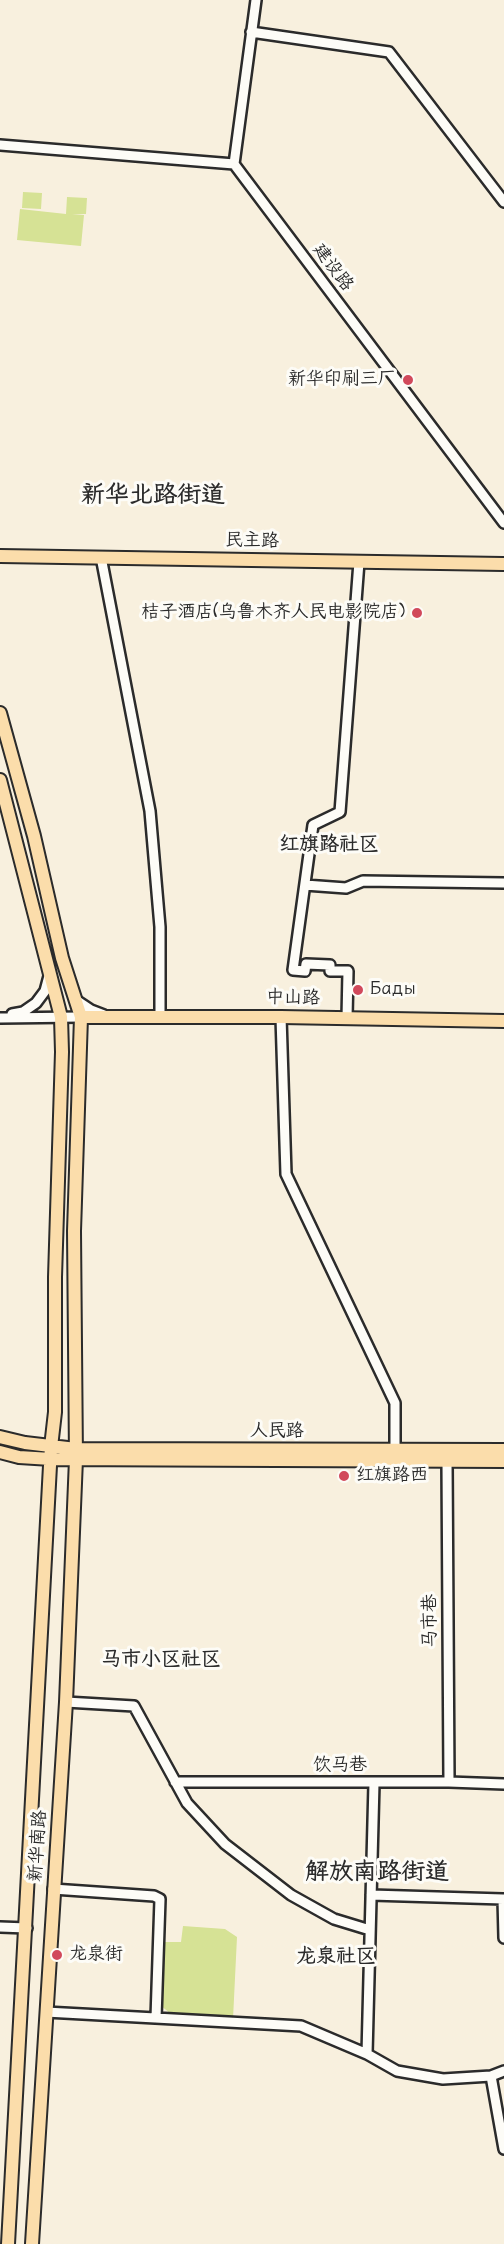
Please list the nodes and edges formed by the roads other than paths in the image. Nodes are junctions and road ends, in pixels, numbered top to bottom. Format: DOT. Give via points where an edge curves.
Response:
graph roads {
  1 [pos="256,0"];
  2 [pos="251,32"];
  3 [pos="0,146"];
  4 [pos="234,164"];
  5 [pos="504,202"];
  6 [pos="504,523"];
  7 [pos="0,556"];
  8 [pos="101,557"];
  9 [pos="504,559"];
  10 [pos="358,562"];
  11 [pos="504,566"];
  12 [pos="0,713"];
  13 [pos="0,780"];
  14 [pos="504,883"];
  15 [pos="305,885"];
  16 [pos="49,976"];
  17 [pos="76,1000"];
  18 [pos="61,1017"];
  19 [pos="81,1017"];
  20 [pos="121,1017"];
  21 [pos="160,1017"];
  22 [pos="281,1017"];
  23 [pos="0,1018"];
  24 [pos="347,1018"];
  25 [pos="504,1021"];
  26 [pos="0,1437"];
  27 [pos="395,1450"];
  28 [pos="504,1450"];
  29 [pos="0,1452"];
  30 [pos="51,1453"];
  31 [pos="76,1454"];
  32 [pos="447,1461"];
  33 [pos="504,1461"];
  34 [pos="66,1702"];
  35 [pos="175,1782"];
  36 [pos="449,1782"];
  37 [pos="374,1783"];
  38 [pos="504,1784"];
  39 [pos="54,1889"];
  40 [pos="371,1895"];
  41 [pos="503,1899"];
  42 [pos="0,1927"];
  43 [pos="27,1928"];
  44 [pos="370,1930"];
  45 [pos="504,1938"];
  46 [pos="46,2012"];
  47 [pos="156,2018"];
  48 [pos="367,2054"];
  49 [pos="504,2071"];
  50 [pos="491,2076"];
  51 [pos="504,2149"];
  52 [pos="8,2244"];
  53 [pos="32,2244"];
  1 -- 2 [label="street"];
  2 -- 4 [label="street"];
  2 -- 5 [label="street" via="389,52"];
  3 -- 4 [label="street"];
  4 -- 6 [label="street, 建设路"];
  7 -- 8 [label="main road, 民主路"];
  8 -- 10 [label="main road, 民主路"];
  8 -- 21 [label="street" via="150,811 160,927"];
  9 -- 11 [label="main road"];
  10 -- 11 [label="main road, 民主路"];
  10 -- 15 [label="street" via="339,812 313,825"];
  12 -- 17 [label="main road, 新华南路"];
  13 -- 16 [label="main road, 新华南路"];
  14 -- 15 [label="street" via="363,881 346,888"];
  15 -- 24 [label="street" via="293,970 305,970 306,964 348,971"];
  16 -- 18 [label="main road, 新华南路"];
  16 -- 23 [label="street" via="36,1003 23,1012"];
  17 -- 19 [label="main road, 新华南路"];
  17 -- 20 [label="street" via="105,1016"];
  18 -- 19 [label="street"];
  18 -- 23 [label="street"];
  18 -- 30 [label="main road, 新华南路" via="55,1412"];
  19 -- 20 [label="main road, 中山路"];
  19 -- 31 [label="main road, 新华南路" via="74,1231"];
  20 -- 21 [label="main road, 中山路"];
  21 -- 22 [label="main road, 中山路"];
  22 -- 24 [label="main road, 中山路"];
  22 -- 27 [label="street" via="286,1174 395,1403"];
  24 -- 25 [label="main road, 中山路"];
  26 -- 30 [label="main road"];
  27 -- 28 [label="main road, 人民路"];
  27 -- 31 [label="main road, 人民路"];
  29 -- 30 [label="main road" via="19,1457"];
  30 -- 31 [label="main road, 人民路"];
  30 -- 43 [label="main road, 新华南路"];
  31 -- 32 [label="main road, 人民路"];
  31 -- 34 [label="main road, 新华南路"];
  32 -- 33 [label="main road, 人民路"];
  32 -- 36 [label="street, 马市巷"];
  34 -- 35 [label="street" via="134,1706"];
  34 -- 39 [label="main road, 新华南路"];
  35 -- 37 [label="street, 饮马巷"];
  35 -- 44 [label="street" via="187,1803 225,1844 291,1895 334,1919"];
  36 -- 37 [label="street, 饮马巷"];
  36 -- 38 [label="street, 饮马巷"];
  37 -- 40 [label="street"];
  39 -- 46 [label="main road, 新华南路"];
  39 -- 47 [label="street" via="160,1899"];
  40 -- 41 [label="street"];
  40 -- 44 [label="street"];
  41 -- 45 [label="street"];
  42 -- 43 [label="street"];
  43 -- 52 [label="main road, 新华南路"];
  44 -- 48 [label="street"];
  46 -- 47 [label="street"];
  46 -- 53 [label="main road, 新华南路"];
  47 -- 48 [label="street" via="301,2026"];
  48 -- 50 [label="street" via="397,2071 443,2079"];
  49 -- 50 [label="street"];
  50 -- 51 [label="street"];
}
